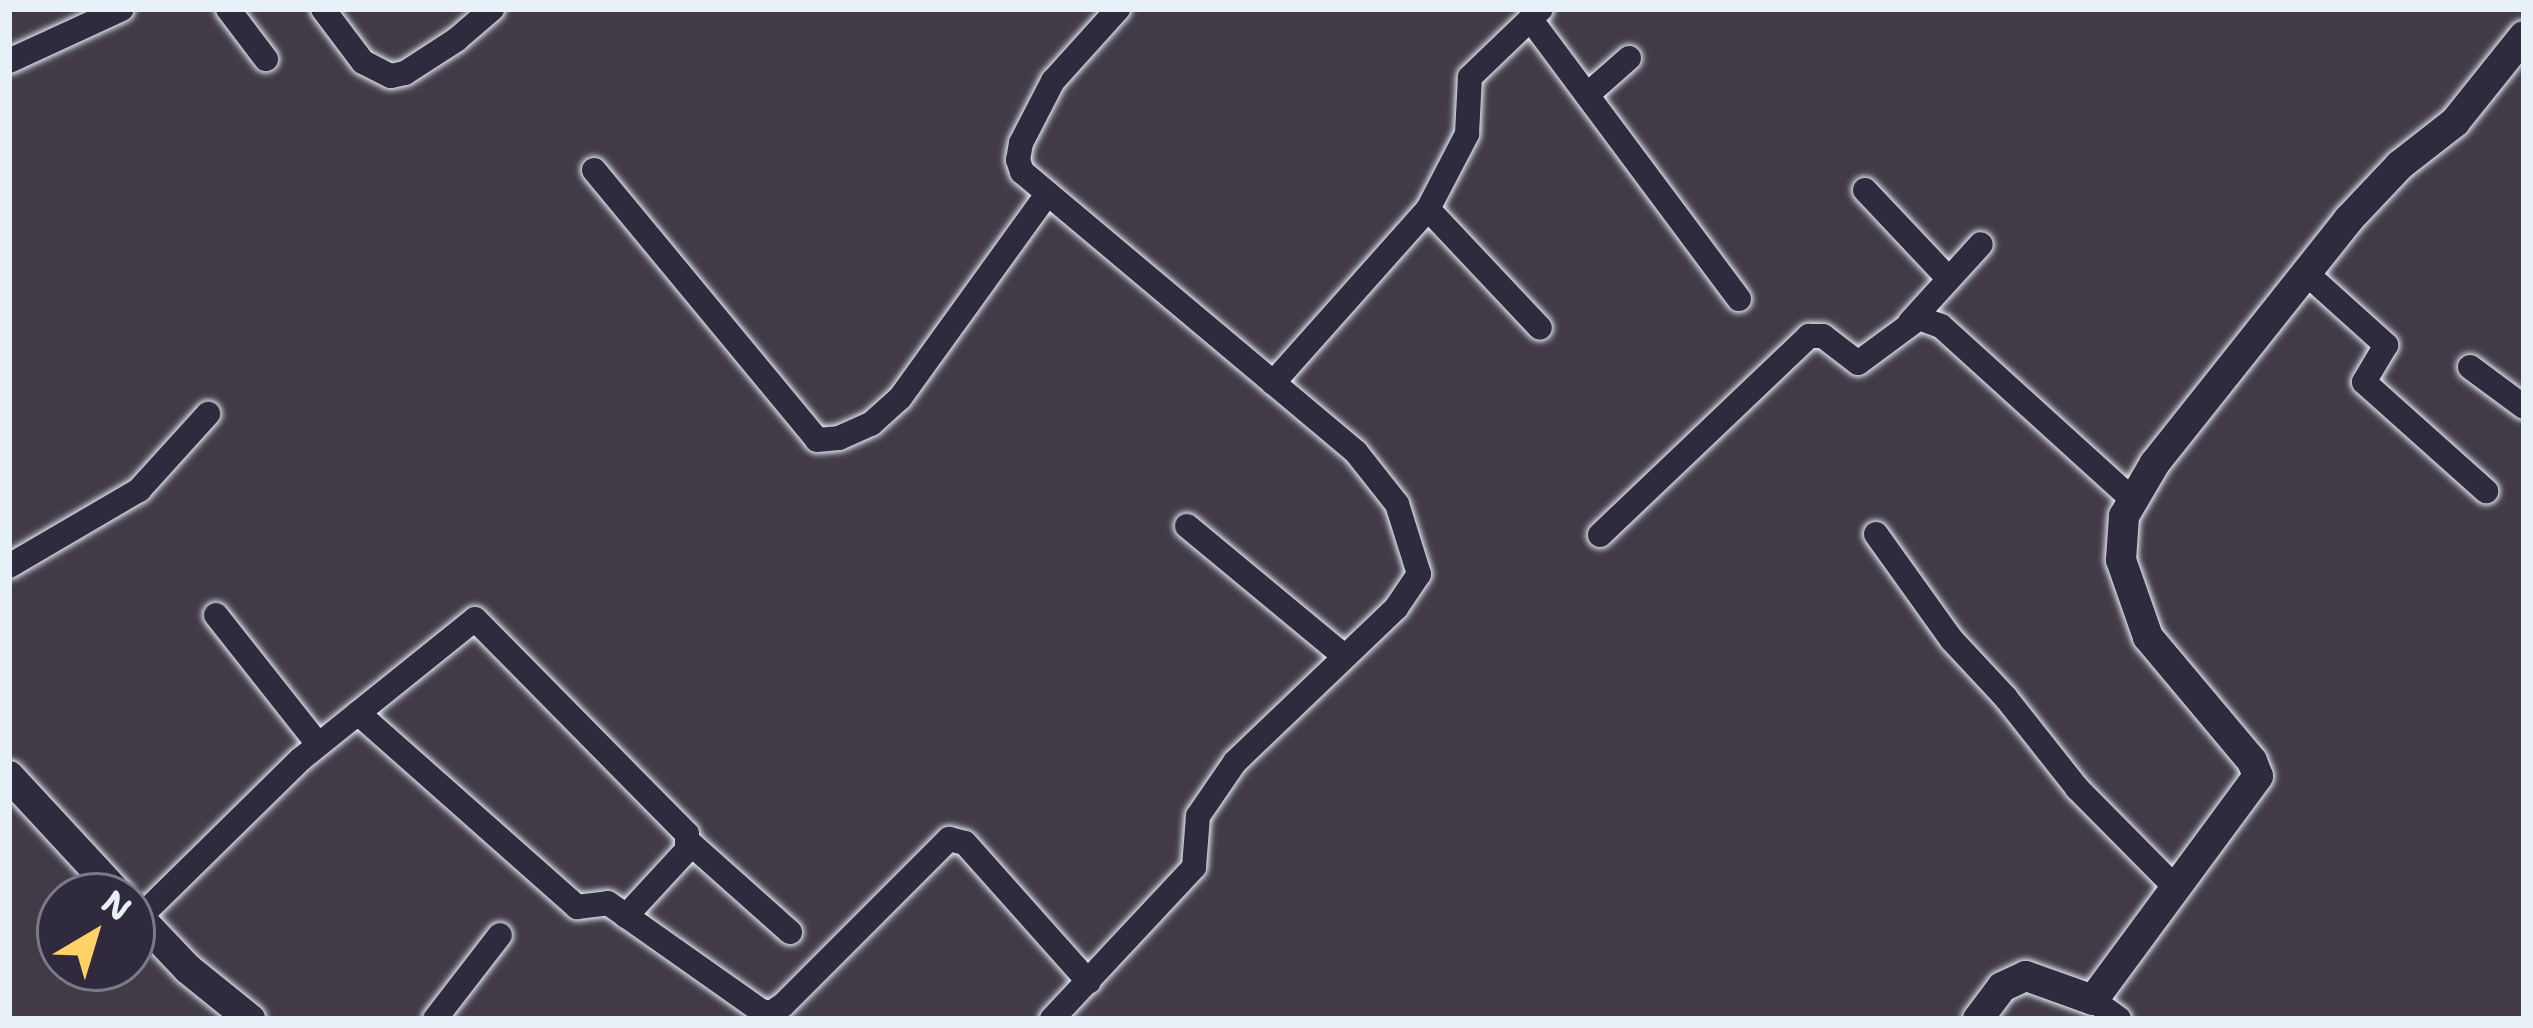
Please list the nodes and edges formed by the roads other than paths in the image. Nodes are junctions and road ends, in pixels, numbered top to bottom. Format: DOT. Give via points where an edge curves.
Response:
graph roads {
  1 [pos="122,9"];
  2 [pos="228,9"];
  3 [pos="323,9"];
  4 [pos="492,9"];
  5 [pos="1118,9"];
  6 [pos="1536,14"];
  7 [pos="2524,36"];
  8 [pos="1629,58"];
  9 [pos="266,59"];
  10 [pos="9,61"];
  11 [pos="1588,95"];
  12 [pos="594,170"];
  13 [pos="1865,190"];
  14 [pos="1047,194"];
  15 [pos="1429,209"];
  16 [pos="1981,244"];
  17 [pos="2306,273"];
  18 [pos="1949,279"];
  19 [pos="1739,299"];
  20 [pos="1910,322"];
  21 [pos="1540,328"];
  22 [pos="2470,367"];
  23 [pos="1273,383"];
  24 [pos="2524,406"];
  25 [pos="208,414"];
  26 [pos="2486,491"];
  27 [pos="2132,499"];
  28 [pos="1187,526"];
  29 [pos="1876,535"];
  30 [pos="1600,536"];
  31 [pos="9,566"];
  32 [pos="216,615"];
  33 [pos="1343,655"];
  34 [pos="358,713"];
  35 [pos="318,745"];
  36 [pos="9,776"];
  37 [pos="690,843"];
  38 [pos="97,872"];
  39 [pos="156,885"];
  40 [pos="2174,886"];
  41 [pos="626,916"];
  42 [pos="790,932"];
  43 [pos="156,935"];
  44 [pos="500,935"];
  45 [pos="1089,982"];
  46 [pos="2092,1000"];
  47 [pos="250,1019"];
  48 [pos="435,1019"];
  49 [pos="1052,1019"];
  50 [pos="1978,1019"];
  51 [pos="2119,1019"];
  1 -- 10 [label="street"];
  2 -- 9 [label="street"];
  3 -- 4 [label="street" via="363,62 391,76 406,74"];
  5 -- 14 [label="street" via="1053,81 1022,143 1022,172"];
  6 -- 11 [label="street"];
  6 -- 15 [label="street" via="1470,77 1467,134"];
  7 -- 17 [label="street" via="2455,122 2378,187"];
  8 -- 11 [label="street"];
  11 -- 19 [label="street"];
  12 -- 14 [label="street" via="817,440 831,441 871,424 900,398"];
  13 -- 18 [label="street"];
  14 -- 23 [label="street"];
  15 -- 21 [label="street"];
  15 -- 23 [label="street"];
  16 -- 18 [label="street"];
  17 -- 26 [label="street" via="2386,345 2364,382"];
  17 -- 27 [label="street"];
  18 -- 20 [label="street"];
  20 -- 27 [label="street" via="1927,318 1941,326"];
  20 -- 30 [label="street" via="1858,362 1823,336 1808,336"];
  22 -- 24 [label="street"];
  23 -- 33 [label="street" via="1386,484 1417,556 1411,592"];
  25 -- 31 [label="street" via="139,490"];
  27 -- 40 [label="street" via="2119,542 2148,637 2258,770"];
  28 -- 33 [label="street"];
  29 -- 40 [label="street" via="2077,788"];
  32 -- 35 [label="street"];
  33 -- 45 [label="street" via="1235,762 1198,815 1194,867"];
  34 -- 35 [label="street"];
  34 -- 37 [label="street" via="481,621"];
  34 -- 41 [label="street" via="577,908 603,901"];
  35 -- 39 [label="street"];
  36 -- 38 [label="street"];
  37 -- 41 [label="street"];
  37 -- 42 [label="street"];
  40 -- 46 [label="street"];
  41 -- 45 [label="street" via="771,1013 941,843 957,839"];
  43 -- 47 [label="street"];
  44 -- 48 [label="street"];
  45 -- 49 [label="street"];
  46 -- 50 [label="street" via="2026,976 2002,987"];
  46 -- 51 [label="street"];
}
